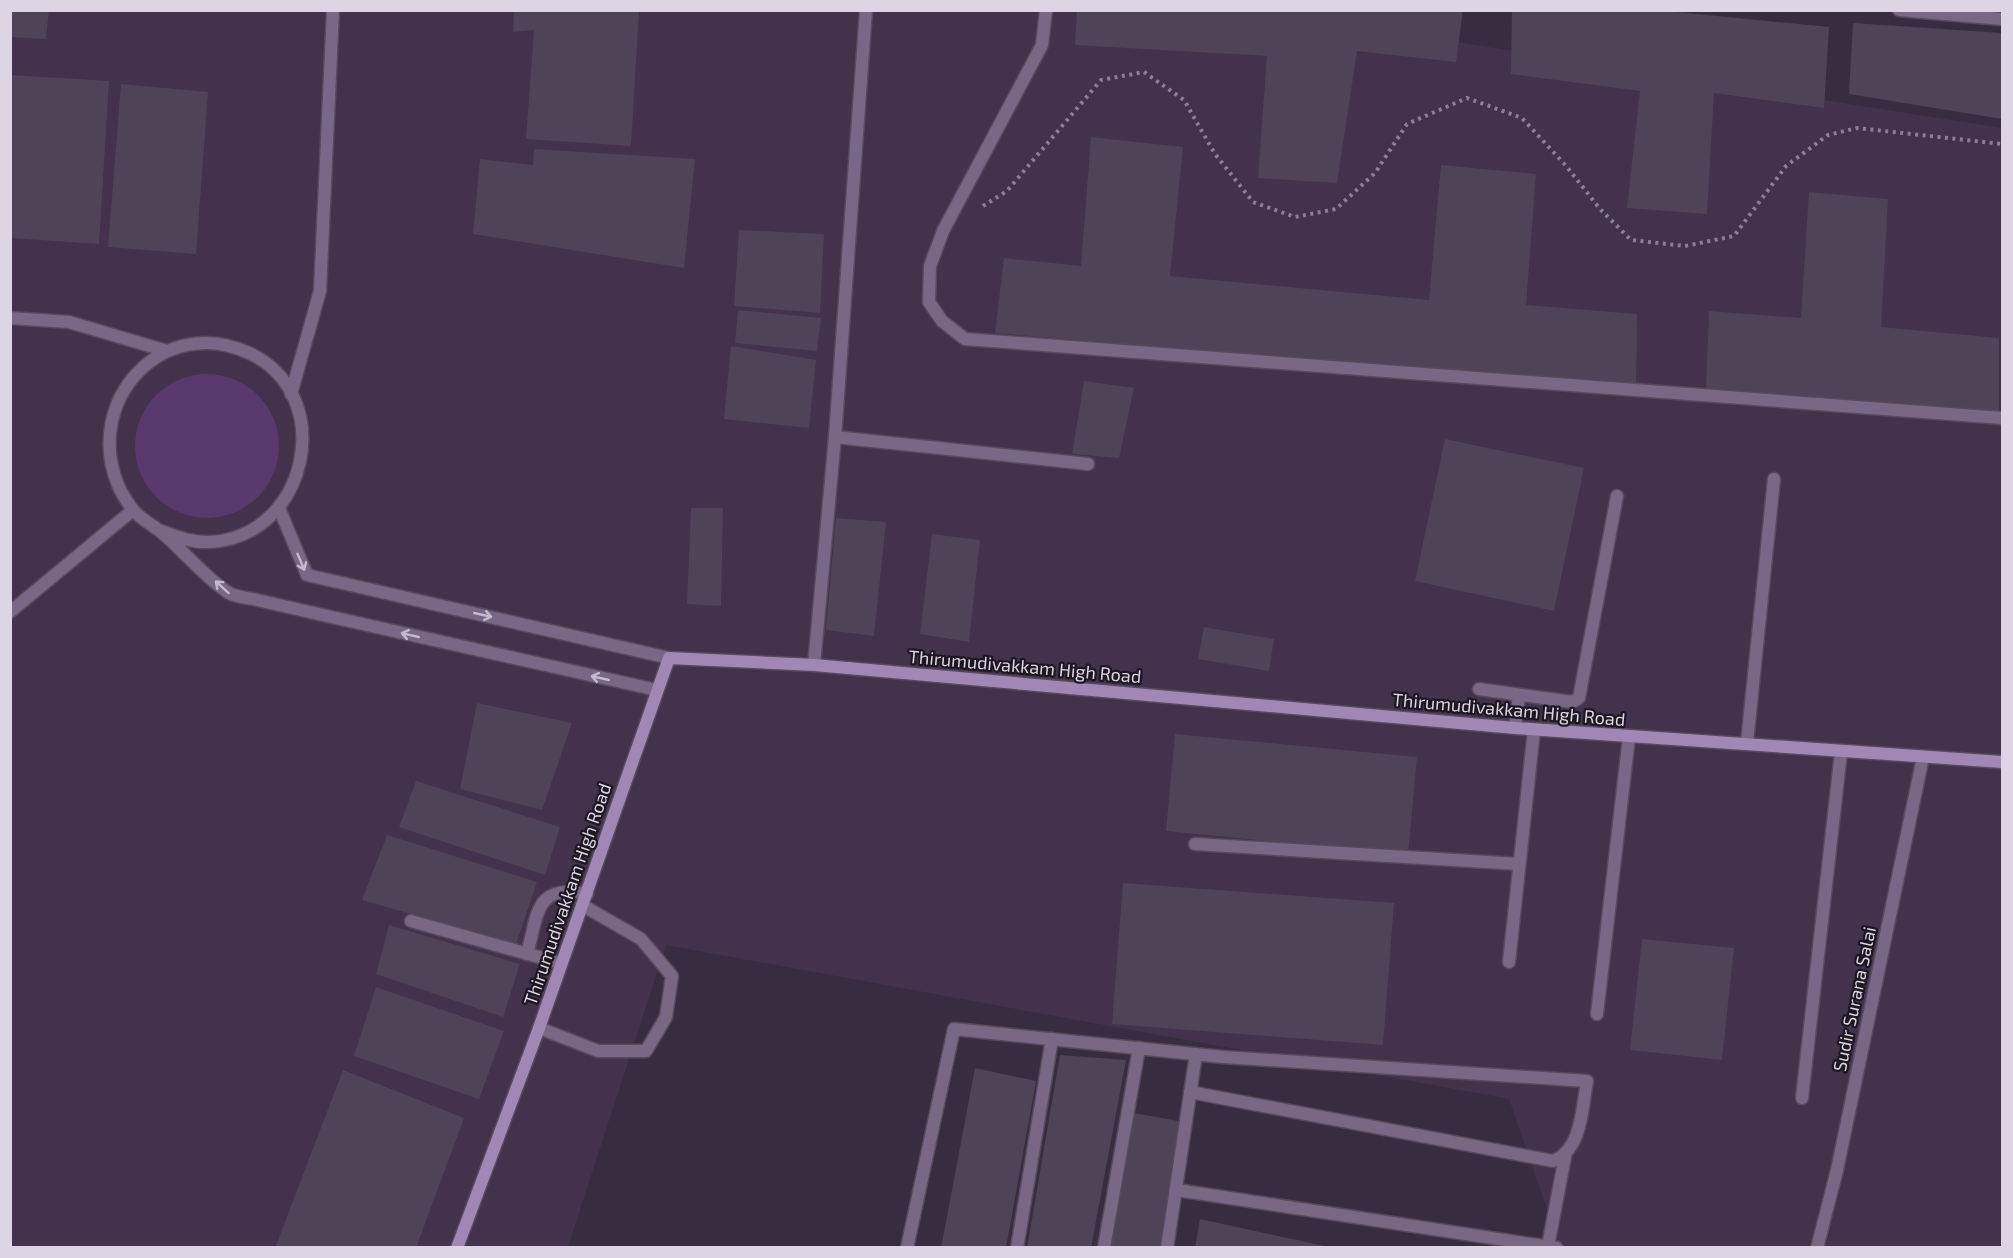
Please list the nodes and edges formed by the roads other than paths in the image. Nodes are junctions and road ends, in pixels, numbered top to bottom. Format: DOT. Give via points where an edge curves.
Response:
graph roads {
  1 [pos="333,10"];
  2 [pos="866,10"];
  3 [pos="1046,10"];
  4 [pos="1899,10"];
  5 [pos="2002,19"];
  6 [pos="10,318"];
  7 [pos="167,351"];
  8 [pos="291,394"];
  9 [pos="2002,418"];
  10 [pos="835,437"];
  11 [pos="1088,464"];
  12 [pos="1774,479"];
  13 [pos="1617,496"];
  14 [pos="279,508"];
  15 [pos="133,510"];
  16 [pos="159,530"];
  17 [pos="10,612"];
  18 [pos="669,658"];
  19 [pos="814,665"];
  20 [pos="1479,689"];
  21 [pos="657,690"];
  22 [pos="1519,695"];
  23 [pos="1515,728"];
  24 [pos="1534,730"];
  25 [pos="1629,736"];
  26 [pos="1747,743"];
  27 [pos="1841,752"];
  28 [pos="1923,757"];
  29 [pos="2002,762"];
  30 [pos="1195,844"];
  31 [pos="1520,864"];
  32 [pos="585,899"];
  33 [pos="411,921"];
  34 [pos="526,954"];
  35 [pos="1509,962"];
  36 [pos="560,963"];
  37 [pos="1597,1014"];
  38 [pos="539,1028"];
  39 [pos="1052,1039"];
  40 [pos="1139,1048"];
  41 [pos="1196,1054"];
  42 [pos="1190,1092"];
  43 [pos="1802,1098"];
  44 [pos="1565,1157"];
  45 [pos="1177,1190"];
  46 [pos="1553,1247"];
  47 [pos="456,1248"];
  48 [pos="907,1248"];
  49 [pos="1017,1248"];
  50 [pos="1104,1248"];
  51 [pos="1167,1248"];
  52 [pos="1817,1248"];
  1 -- 8 [label="street" via="320,291"];
  2 -- 10 [label="street"];
  3 -- 9 [label="street" via="1042,45 943,231 930,267 929,302 942,321 965,339"];
  4 -- 5 [label="street"];
  6 -- 7 [label="street" via="69,322"];
  7 -- 8 [label="street" via="204,344 251,354 274,371"];
  7 -- 15 [label="street" via="144,365 127,384 114,408 108,435 110,462"];
  8 -- 14 [label="street" via="300,417 302,457 292,488"];
  10 -- 11 [label="street"];
  10 -- 19 [label="street"];
  12 -- 26 [label="street"];
  13 -- 22 [label="street" via="1579,698 1572,702"];
  14 -- 16 [label="street" via="259,526 227,539 184,539"];
  14 -- 18 [label="street, one-way" via="307,575"];
  15 -- 16 [label="street"];
  15 -- 17 [label="street"];
  21 -- 16 [label="street, one-way" via="230,594"];
  18 -- 19 [label="main road, Thirumudivakkam High Road"];
  18 -- 21 [label="main road, Thirumudivakkam High Road"];
  19 -- 23 [label="main road, Thirumudivakkam High Road"];
  20 -- 22 [label="street"];
  21 -- 32 [label="main road, Thirumudivakkam High Road"];
  22 -- 23 [label="street"];
  23 -- 24 [label="main road, Thirumudivakkam High Road"];
  24 -- 25 [label="main road, Thirumudivakkam High Road"];
  24 -- 31 [label="street"];
  25 -- 26 [label="main road, Thirumudivakkam High Road"];
  25 -- 37 [label="street"];
  26 -- 27 [label="main road, Thirumudivakkam High Road"];
  27 -- 28 [label="main road, Thirumudivakkam High Road"];
  27 -- 43 [label="street"];
  28 -- 29 [label="main road, Thirumudivakkam High Road"];
  28 -- 52 [label="street, Sudir Surana Salai" via="1838,1170"];
  30 -- 31 [label="street"];
  31 -- 35 [label="street"];
  32 -- 34 [label="street" via="567,889 549,896 541,904"];
  32 -- 36 [label="main road, Thirumudivakkam High Road"];
  32 -- 38 [label="street" via="641,939 672,976 666,1017 646,1051 598,1051"];
  33 -- 34 [label="street"];
  34 -- 36 [label="street"];
  36 -- 38 [label="main road, Thirumudivakkam High Road"];
  38 -- 47 [label="main road, Thirumudivakkam High Road"];
  39 -- 40 [label="street"];
  39 -- 48 [label="street" via="954,1029"];
  39 -- 49 [label="street"];
  40 -- 41 [label="street"];
  40 -- 50 [label="street"];
  41 -- 42 [label="street"];
  41 -- 44 [label="street" via="1587,1081 1576,1139"];
  42 -- 44 [label="street" via="1553,1161"];
  42 -- 45 [label="street"];
  44 -- 46 [label="street"];
  45 -- 46 [label="street"];
  45 -- 51 [label="street"];
}
